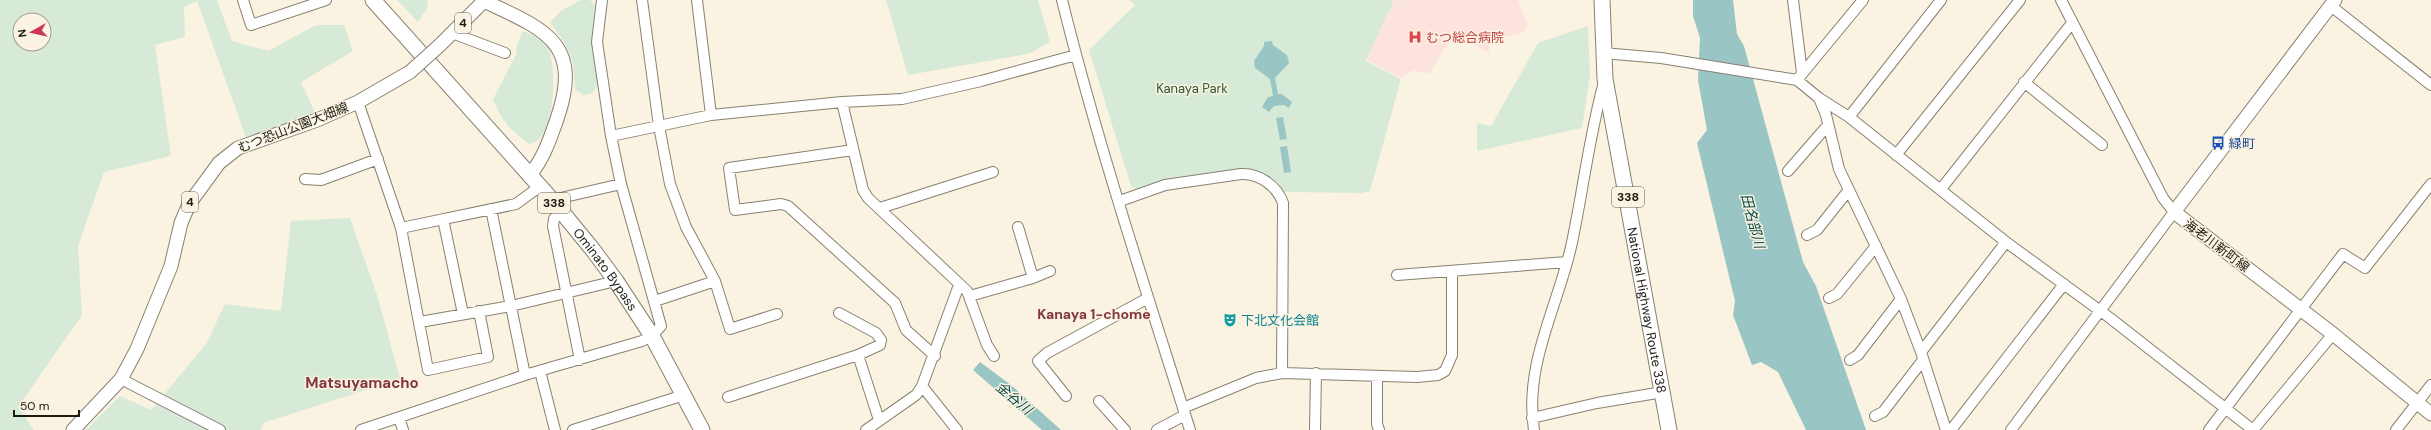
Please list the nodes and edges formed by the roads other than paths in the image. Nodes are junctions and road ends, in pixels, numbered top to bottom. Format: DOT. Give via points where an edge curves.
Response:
graph roads {
  1 [pos="243,0"];
  2 [pos="326,0"];
  3 [pos="372,0"];
  4 [pos="485,0"];
  5 [pos="602,0"];
  6 [pos="642,0"];
  7 [pos="696,0"];
  8 [pos="1062,0"];
  9 [pos="1602,0"];
  10 [pos="1793,0"];
  11 [pos="1863,0"];
  12 [pos="1941,0"];
  13 [pos="2020,0"];
  14 [pos="2061,0"];
  15 [pos="2333,3"];
  16 [pos="2072,23"];
  17 [pos="452,33"];
  18 [pos="506,53"];
  19 [pos="1603,53"];
  20 [pos="1076,54"];
  21 [pos="1800,77"];
  22 [pos="1605,78"];
  23 [pos="2024,82"];
  24 [pos="2431,85"];
  25 [pos="1819,98"];
  26 [pos="358,102"];
  27 [pos="842,102"];
  28 [pos="711,115"];
  29 [pos="1849,117"];
  30 [pos="1828,125"];
  31 [pos="659,126"];
  32 [pos="611,136"];
  33 [pos="2102,145"];
  34 [pos="852,150"];
  35 [pos="1896,155"];
  36 [pos="378,159"];
  37 [pos="1788,171"];
  38 [pos="993,172"];
  39 [pos="305,179"];
  40 [pos="534,181"];
  41 [pos="620,184"];
  42 [pos="2431,184"];
  43 [pos="1941,189"];
  44 [pos="1848,191"];
  45 [pos="1120,202"];
  46 [pos="556,205"];
  47 [pos="880,208"];
  48 [pos="491,209"];
  49 [pos="2174,212"];
  50 [pos="443,219"];
  51 [pos="1018,227"];
  52 [pos="401,228"];
  53 [pos="1807,235"];
  54 [pos="2006,242"];
  55 [pos="1876,246"];
  56 [pos="1567,262"];
  57 [pos="1050,271"];
  58 [pos="1452,272"];
  59 [pos="1397,275"];
  60 [pos="1033,278"];
  61 [pos="616,281"];
  62 [pos="714,281"];
  63 [pos="2064,284"];
  64 [pos="959,285"];
  65 [pos="566,292"];
  66 [pos="970,296"];
  67 [pos="1148,298"];
  68 [pos="1829,298"];
  69 [pos="1901,299"];
  70 [pos="655,301"];
  71 [pos="511,306"];
  72 [pos="2300,309"];
  73 [pos="479,311"];
  74 [pos="2100,312"];
  75 [pos="839,313"];
  76 [pos="463,314"];
  77 [pos="776,314"];
  78 [pos="420,322"];
  79 [pos="2333,334"];
  80 [pos="652,336"];
  81 [pos="858,355"];
  82 [pos="935,356"];
  83 [pos="994,356"];
  84 [pos="1922,356"];
  85 [pos="580,360"];
  86 [pos="1850,360"];
  87 [pos="540,372"];
  88 [pos="1282,373"];
  89 [pos="1316,373"];
  90 [pos="525,375"];
  91 [pos="1377,376"];
  92 [pos="121,379"];
  93 [pos="2431,385"];
  94 [pos="922,386"];
  95 [pos="1663,392"];
  96 [pos="684,395"];
  97 [pos="1066,396"];
  98 [pos="728,398"];
  99 [pos="1099,401"];
  100 [pos="2417,403"];
  101 [pos="2225,408"];
  102 [pos="1184,411"];
  103 [pos="2431,414"];
  104 [pos="1875,416"];
  105 [pos="399,418"];
  106 [pos="1532,418"];
  107 [pos="879,420"];
  108 [pos="1946,429"];
  109 [pos="73,430"];
  110 [pos="220,430"];
  111 [pos="361,430"];
  112 [pos="403,430"];
  113 [pos="555,430"];
  114 [pos="573,430"];
  115 [pos="702,430"];
  116 [pos="866,430"];
  117 [pos="957,430"];
  118 [pos="1125,430"];
  119 [pos="1157,430"];
  120 [pos="1190,430"];
  121 [pos="1315,430"];
  122 [pos="1379,430"];
  123 [pos="1534,430"];
  124 [pos="1669,430"];
  125 [pos="2011,430"];
  126 [pos="2209,430"];
  127 [pos="2253,430"];
  128 [pos="2396,430"];
  1 -- 2 [label="street" via="251,25"];
  3 -- 40 [label="highway, Ominato Bypass / 338"];
  4 -- 17 [label="main road, 4"];
  4 -- 40 [label="main road" via="546,33 564,59 565,96"];
  5 -- 32 [label="street" via="597,42"];
  6 -- 31 [label="street"];
  7 -- 28 [label="street"];
  8 -- 20 [label="street"];
  9 -- 19 [label="highway, National Highway Route 338 / 338"];
  10 -- 21 [label="street"];
  11 -- 21 [label="street"];
  12 -- 29 [label="street"];
  13 -- 35 [label="street"];
  14 -- 16 [label="street"];
  15 -- 24 [label="street"];
  15 -- 49 [label="main road, 海老川新町線"];
  16 -- 23 [label="street"];
  16 -- 49 [label="street" via="2163,198"];
  17 -- 18 [label="street"];
  17 -- 26 [label="main road, むつ恐山公園大畑線 / 4, bridge" via="410,72"];
  19 -- 21 [label="street" via="1661,58 1763,74"];
  19 -- 22 [label="highway, National Highway Route 338 / 338"];
  20 -- 27 [label="street" via="981,81 902,99"];
  20 -- 45 [label="street"];
  21 -- 25 [label="street"];
  22 -- 56 [label="street" via="1595,116"];
  22 -- 95 [label="highway, National Highway Route 338 / 338"];
  23 -- 33 [label="street"];
  23 -- 43 [label="street"];
  25 -- 29 [label="street"];
  25 -- 30 [label="street"];
  26 -- 36 [label="street"];
  26 -- 92 [label="main road, むつ恐山公園大畑線 / 4" via="318,120 238,148 219,163 189,204 181,223 171,266 137,349"];
  27 -- 28 [label="street"];
  27 -- 34 [label="street"];
  28 -- 31 [label="street"];
  29 -- 35 [label="street"];
  30 -- 37 [label="street"];
  30 -- 44 [label="street" via="1839,169"];
  31 -- 32 [label="street"];
  31 -- 62 [label="street" via="670,184 686,227"];
  32 -- 41 [label="street"];
  34 -- 47 [label="street" via="862,190"];
  34 -- 82 [label="street" via="729,168 735,210 781,204 788,206 895,302 906,330"];
  35 -- 43 [label="street"];
  36 -- 39 [label="street" via="321,180"];
  36 -- 52 [label="street"];
  38 -- 47 [label="street"];
  40 -- 46 [label="highway, Ominato Bypass / 338"];
  40 -- 48 [label="street" via="524,200"];
  41 -- 46 [label="street"];
  41 -- 70 [label="street"];
  42 -- 72 [label="street" via="2365,268 2343,254"];
  43 -- 54 [label="street"];
  44 -- 53 [label="street" via="1817,230"];
  44 -- 55 [label="street"];
  45 -- 67 [label="street"];
  45 -- 88 [label="street" via="1166,185 1241,174 1253,174 1266,181 1283,203"];
  46 -- 61 [label="highway, Ominato Bypass / 338"];
  46 -- 65 [label="street" via="553,226"];
  47 -- 64 [label="street"];
  48 -- 50 [label="street"];
  48 -- 71 [label="street"];
  49 -- 72 [label="main road, 海老川新町線"];
  49 -- 74 [label="street"];
  50 -- 52 [label="street"];
  50 -- 76 [label="street"];
  51 -- 60 [label="street"];
  52 -- 78 [label="street"];
  54 -- 63 [label="street"];
  54 -- 84 [label="street"];
  55 -- 68 [label="street" via="1837,294"];
  55 -- 69 [label="street"];
  56 -- 58 [label="street"];
  56 -- 106 [label="street" via="1539,353 1533,388"];
  57 -- 60 [label="street"];
  58 -- 59 [label="street"];
  58 -- 91 [label="street" via="1452,355 1445,371 1429,377"];
  60 -- 66 [label="street"];
  61 -- 65 [label="street"];
  61 -- 80 [label="highway, Ominato Bypass / 338"];
  62 -- 70 [label="street"];
  62 -- 77 [label="street" via="730,329"];
  63 -- 74 [label="street"];
  63 -- 108 [label="street"];
  64 -- 66 [label="street"];
  64 -- 82 [label="street"];
  65 -- 71 [label="street"];
  65 -- 85 [label="street"];
  66 -- 83 [label="street" via="987,345"];
  67 -- 97 [label="street" via="1038,361"];
  67 -- 102 [label="street"];
  69 -- 84 [label="street"];
  69 -- 86 [label="street" via="1858,355"];
  70 -- 80 [label="street" via="660,326"];
  71 -- 73 [label="street"];
  71 -- 90 [label="street"];
  72 -- 79 [label="main road, 海老川新町線"];
  72 -- 101 [label="street"];
  73 -- 76 [label="street"];
  73 -- 78 [label="street" via="488,357 428,370"];
  74 -- 101 [label="street"];
  74 -- 125 [label="street"];
  75 -- 81 [label="street" via="876,333 881,340 880,345"];
  76 -- 78 [label="street"];
  79 -- 100 [label="main road, 海老川新町線"];
  79 -- 127 [label="street"];
  80 -- 85 [label="street"];
  80 -- 96 [label="highway, Ominato Bypass / 338"];
  81 -- 98 [label="street"];
  81 -- 107 [label="street"];
  82 -- 94 [label="street"];
  84 -- 104 [label="street" via="1883,412"];
  84 -- 108 [label="street"];
  85 -- 87 [label="street"];
  87 -- 90 [label="street"];
  87 -- 113 [label="street"];
  88 -- 89 [label="street"];
  88 -- 102 [label="street" via="1256,378"];
  89 -- 91 [label="street"];
  89 -- 121 [label="street"];
  90 -- 105 [label="street"];
  91 -- 122 [label="street"];
  92 -- 109 [label="main road, むつ恐山公園大畑線 / 4"];
  92 -- 110 [label="street"];
  93 -- 100 [label="street"];
  94 -- 107 [label="street" via="916,395"];
  94 -- 117 [label="street"];
  95 -- 106 [label="street" via="1611,400"];
  95 -- 124 [label="highway, National Highway Route 338 / 338"];
  96 -- 114 [label="street"];
  96 -- 115 [label="highway, Ominato Bypass / 338"];
  99 -- 118 [label="street"];
  100 -- 103 [label="main road, 海老川新町線"];
  100 -- 128 [label="street"];
  101 -- 126 [label="street"];
  101 -- 127 [label="street"];
  102 -- 119 [label="street"];
  102 -- 120 [label="street"];
  105 -- 111 [label="street"];
  105 -- 112 [label="street"];
  106 -- 123 [label="street"];
  107 -- 116 [label="street"];
}
